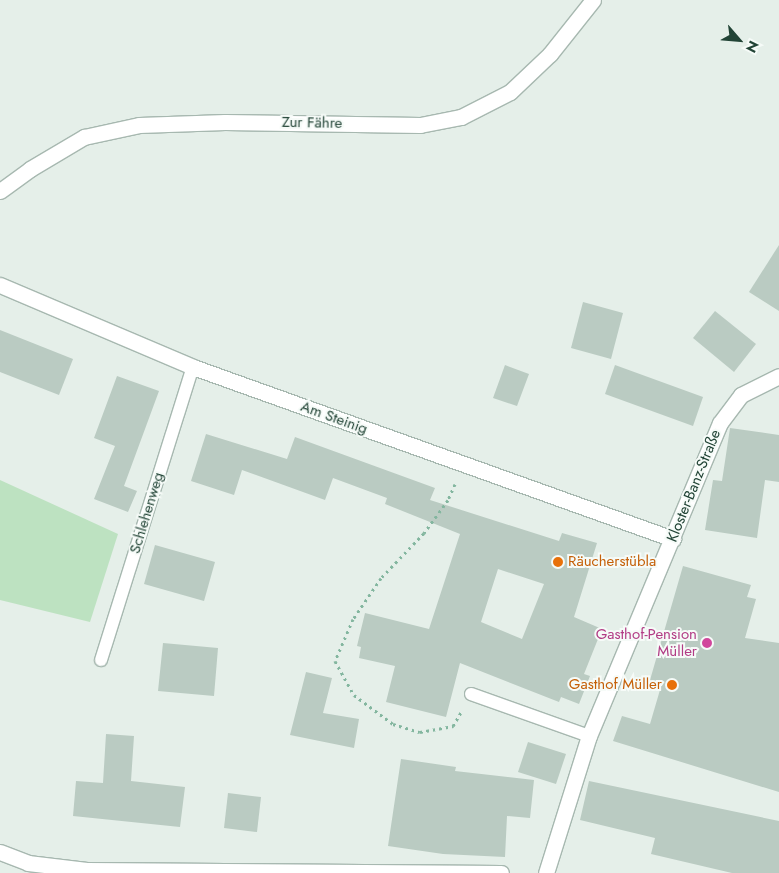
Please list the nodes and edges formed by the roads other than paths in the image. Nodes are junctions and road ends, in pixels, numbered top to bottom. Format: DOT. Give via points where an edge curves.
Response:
graph roads {
  1 [pos="593,0"];
  2 [pos="0,191"];
  3 [pos="0,285"];
  4 [pos="193,367"];
  5 [pos="779,376"];
  6 [pos="673,539"];
  7 [pos="101,660"];
  8 [pos="472,694"];
  9 [pos="589,736"];
  10 [pos="0,852"];
  11 [pos="28,868"];
  12 [pos="501,873"];
  13 [pos="546,873"];
  1 -- 2 [label="street, Zur Fähre" via="550,54 510,92 461,117 420,125 225,122 139,125 84,137"];
  3 -- 4 [label="street, Am Steinig"];
  4 -- 6 [label="street, Am Steinig"];
  4 -- 7 [label="lane, Schlehenweg"];
  5 -- 6 [label="street, Kloster-Banz-Straße" via="741,395 720,423"];
  6 -- 9 [label="street, Kloster-Banz-Straße"];
  8 -- 9 [label="lane"];
  9 -- 13 [label="street, Kloster-Banz-Straße"];
  10 -- 11 [label="street"];
  11 -- 12 [label="street"];
}
